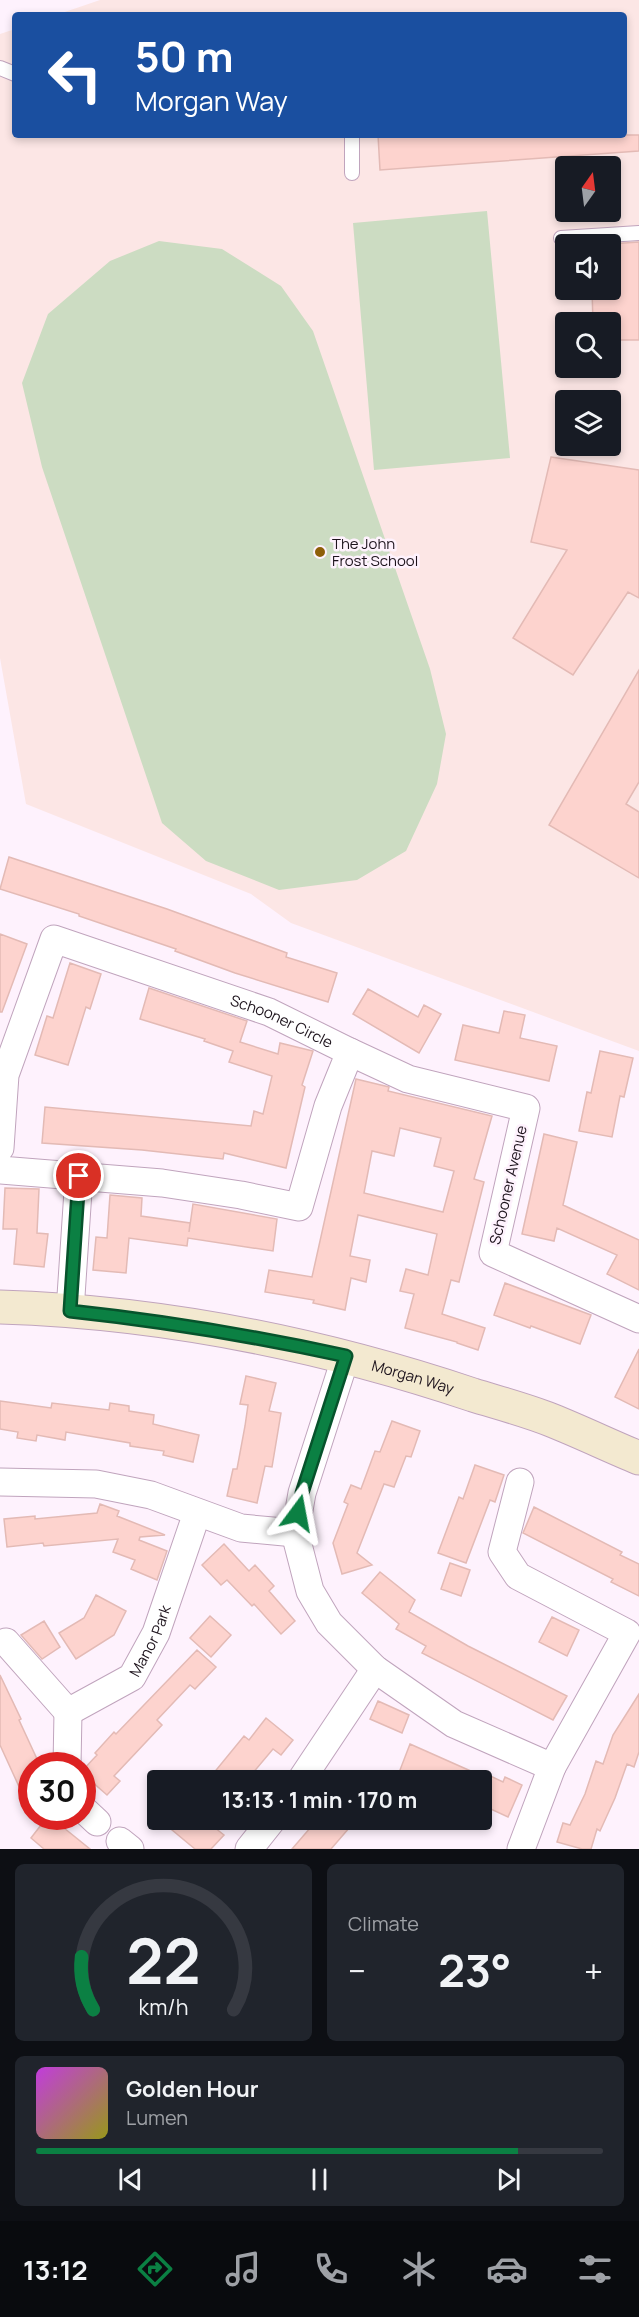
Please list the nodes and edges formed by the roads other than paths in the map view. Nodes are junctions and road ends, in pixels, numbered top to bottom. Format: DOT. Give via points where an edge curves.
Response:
graph roads {
  1 [pos="352,138"];
  2 [pos="352,173"];
  3 [pos="639,233"];
  4 [pos="621,234"];
  5 [pos="350,1052"];
  6 [pos="0,1148"];
  7 [pos="0,1170"];
  8 [pos="79,1176"];
  9 [pos="0,1308"];
  10 [pos="70,1311"];
  11 [pos="639,1319"];
  12 [pos="346,1356"];
  13 [pos="639,1458"];
  14 [pos="0,1482"];
  15 [pos="520,1482"];
  16 [pos="197,1513"];
  17 [pos="295,1533"];
  18 [pos="633,1636"];
  19 [pos="6,1642"];
  20 [pos="375,1669"];
  21 [pos="68,1712"];
  22 [pos="67,1752"];
  23 [pos="552,1767"];
  24 [pos="309,1770"];
  25 [pos="265,1830"];
  26 [pos="249,1849"];
  27 [pos="521,1849"];
  1 -- 2 [label="lane"];
  3 -- 4 [label="lane"];
  5 -- 6 [label="street, Schooner Circle" via="269,1012 54,939 5,1075"];
  5 -- 8 [label="street, Schooner Circle" via="328,1106 299,1207 162,1183"];
  5 -- 11 [label="street, Schooner Avenue" via="408,1079 526,1108 493,1253"];
  7 -- 8 [label="street, Schooner Circle"];
  8 -- 10 [label="street"];
  9 -- 10 [label="street, Morgan Way"];
  10 -- 12 [label="street, Morgan Way" via="226,1332"];
  12 -- 13 [label="street, Morgan Way" via="550,1420"];
  12 -- 17 [label="street" via="302,1493"];
  14 -- 16 [label="street" via="96,1484 151,1495"];
  15 -- 18 [label="street" via="502,1552 518,1576"];
  16 -- 17 [label="street" via="241,1528"];
  16 -- 21 [label="street, Manor Park" via="156,1633 132,1677"];
  17 -- 20 [label="street" via="310,1591 319,1607 329,1623"];
  18 -- 23 [label="street"];
  19 -- 21 [label="street"];
  20 -- 23 [label="street" via="454,1724"];
  20 -- 24 [label="street"];
  21 -- 22 [label="street"];
  23 -- 27 [label="street"];
  25 -- 26 [label="street"];
}
